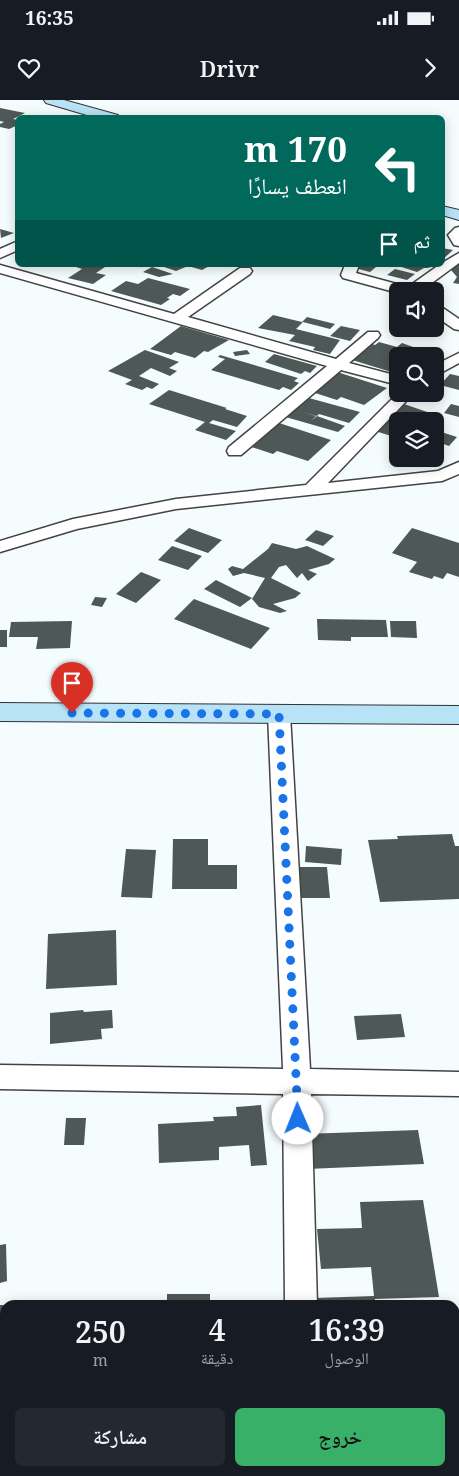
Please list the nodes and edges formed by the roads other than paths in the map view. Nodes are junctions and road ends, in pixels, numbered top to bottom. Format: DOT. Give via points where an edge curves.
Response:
graph roads {
  1 [pos="50,100"];
  2 [pos="102,115"];
  3 [pos="445,211"];
  4 [pos="459,215"];
  5 [pos="459,231"];
  6 [pos="459,242"];
  7 [pos="15,246"];
  8 [pos="0,254"];
  9 [pos="459,257"];
  10 [pos="351,267"];
  11 [pos="0,269"];
  12 [pos="245,271"];
  13 [pos="424,282"];
  14 [pos="389,286"];
  15 [pos="444,315"];
  16 [pos="176,319"];
  17 [pos="459,326"];
  18 [pos="373,335"];
  19 [pos="459,357"];
  20 [pos="339,364"];
  21 [pos="444,366"];
  22 [pos="389,378"];
  23 [pos="397,402"];
  24 [pos="235,451"];
  25 [pos="459,467"];
  26 [pos="313,488"];
  27 [pos="0,547"];
  28 [pos="0,712"];
  29 [pos="279,714"];
  30 [pos="459,715"];
  31 [pos="0,1077"];
  32 [pos="297,1081"];
  33 [pos="459,1084"];
  34 [pos="301,1300"];
  1 -- 2 [label="main road"];
  3 -- 4 [label="main road"];
  5 -- 6 [label="street" via="454,235"];
  7 -- 8 [label="street"];
  9 -- 13 [label="street"];
  10 -- 14 [label="street" via="348,275"];
  11 -- 16 [label="street"];
  12 -- 16 [label="street"];
  15 -- 17 [label="street"];
  16 -- 20 [label="street"];
  18 -- 20 [label="street"];
  19 -- 21 [label="street"];
  20 -- 22 [label="street"];
  20 -- 24 [label="street"];
  23 -- 26 [label="street"];
  25 -- 26 [label="street" via="442,476"];
  26 -- 27 [label="street" via="176,504 73,524"];
  28 -- 29 [label="main road"];
  29 -- 30 [label="main road"];
  29 -- 32 [label="street"];
  31 -- 32 [label="street"];
  32 -- 33 [label="street"];
  32 -- 34 [label="street"];
}
